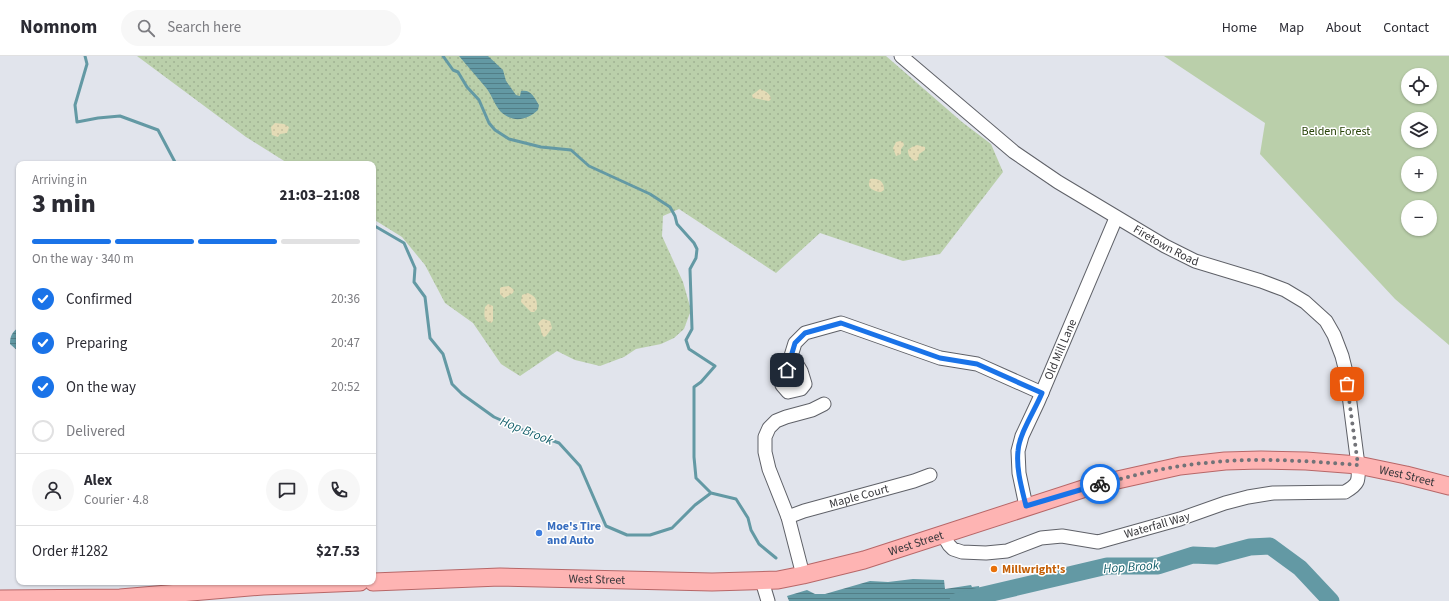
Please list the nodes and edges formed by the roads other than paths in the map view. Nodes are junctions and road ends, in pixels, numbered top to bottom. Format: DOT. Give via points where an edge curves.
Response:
graph roads {
  1 [pos="901,56"];
  2 [pos="1116,218"];
  3 [pos="792,356"];
  4 [pos="1042,393"];
  5 [pos="824,404"];
  6 [pos="1358,465"];
  7 [pos="930,475"];
  8 [pos="1449,486"];
  9 [pos="1026,506"];
  10 [pos="788,517"];
  11 [pos="943,535"];
  12 [pos="803,575"];
  13 [pos="762,581"];
  14 [pos="376,582"];
  15 [pos="286,585"];
  16 [pos="163,598"];
  17 [pos="0,599"];
  18 [pos="768,601"];
  1 -- 2 [label="street, Firetown Road" via="1014,152"];
  2 -- 4 [label="street, Old Mill Lane"];
  2 -- 6 [label="street, Firetown Road" via="1195,261 1261,280 1285,290 1305,302 1326,321 1342,356"];
  3 -- 4 [label="street" via="795,343 805,333 841,323 940,358 977,364"];
  4 -- 9 [label="street, Old Mill Lane" via="1022,436 1018,451 1019,473"];
  5 -- 10 [label="street" via="776,422 769,428 765,437 769,469"];
  6 -- 8 [label="main road, West Street"];
  6 -- 9 [label="main road, West Street" via="1261,460 1204,463 1095,485"];
  6 -- 11 [label="street, Waterfall Way" via="1359,479 1355,486 1346,492 1273,493 1248,497 1098,542 1062,536 1041,538 1007,551 962,552 953,549"];
  7 -- 10 [label="street, Maple Court"];
  9 -- 11 [label="main road, West Street"];
  10 -- 12 [label="street"];
  11 -- 12 [label="main road, West Street" via="864,560"];
  12 -- 13 [label="main road, West Street"];
  13 -- 14 [label="main road, West Street" via="500,577"];
  13 -- 18 [label="street"];
  15 -- 16 [label="main road"];
  16 -- 17 [label="main road"];
}
